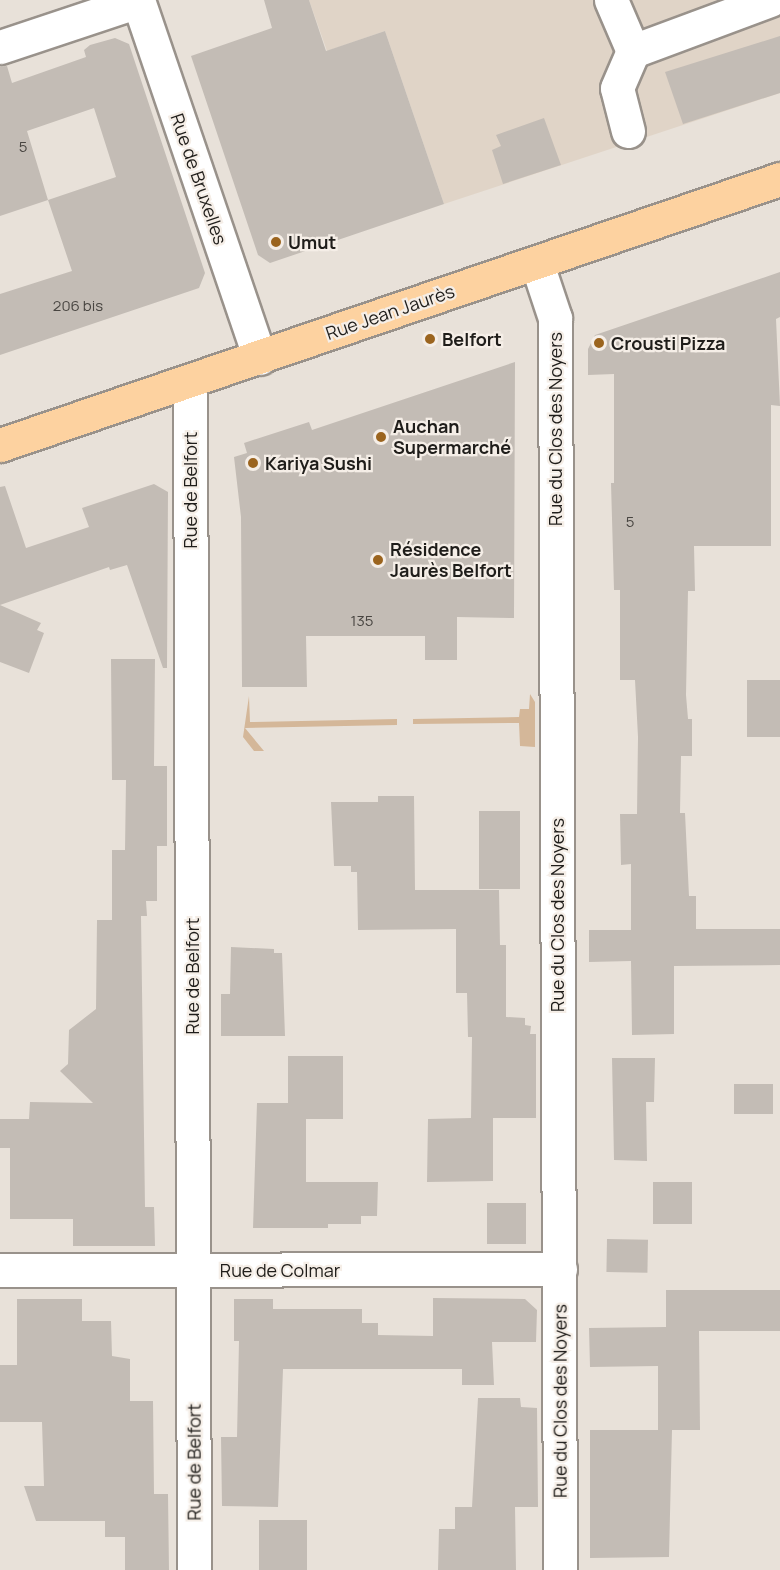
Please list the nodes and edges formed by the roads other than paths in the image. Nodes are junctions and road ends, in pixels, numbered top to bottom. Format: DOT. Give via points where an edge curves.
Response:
graph roads {
  1 [pos="611,0"];
  2 [pos="770,0"];
  3 [pos="138,1"];
  4 [pos="0,47"];
  5 [pos="633,51"];
  6 [pos="628,131"];
  7 [pos="780,179"];
  8 [pos="537,264"];
  9 [pos="260,358"];
  10 [pos="190,382"];
  11 [pos="0,445"];
  12 [pos="560,1269"];
  13 [pos="0,1270"];
  14 [pos="193,1270"];
  15 [pos="194,1570"];
  16 [pos="560,1570"];
  1 -- 5 [label="street"];
  2 -- 5 [label="street"];
  3 -- 4 [label="street"];
  3 -- 9 [label="street, Rue de Bruxelles"];
  5 -- 6 [label="street" via="617,88"];
  7 -- 8 [label="main road, Rue Jean Jaurès"];
  8 -- 9 [label="main road, Rue Jean Jaurès"];
  8 -- 12 [label="street, Rue du Clos des Noyers" via="555,318"];
  9 -- 10 [label="main road, Rue Jean Jaurès"];
  10 -- 11 [label="main road, Rue Jean Jaurès"];
  10 -- 14 [label="street, Rue de Belfort"];
  12 -- 14 [label="street, Rue de Colmar"];
  12 -- 16 [label="street, Rue du Clos des Noyers"];
  13 -- 14 [label="street, Rue de Colmar"];
  14 -- 15 [label="street, Rue de Belfort"];
}
